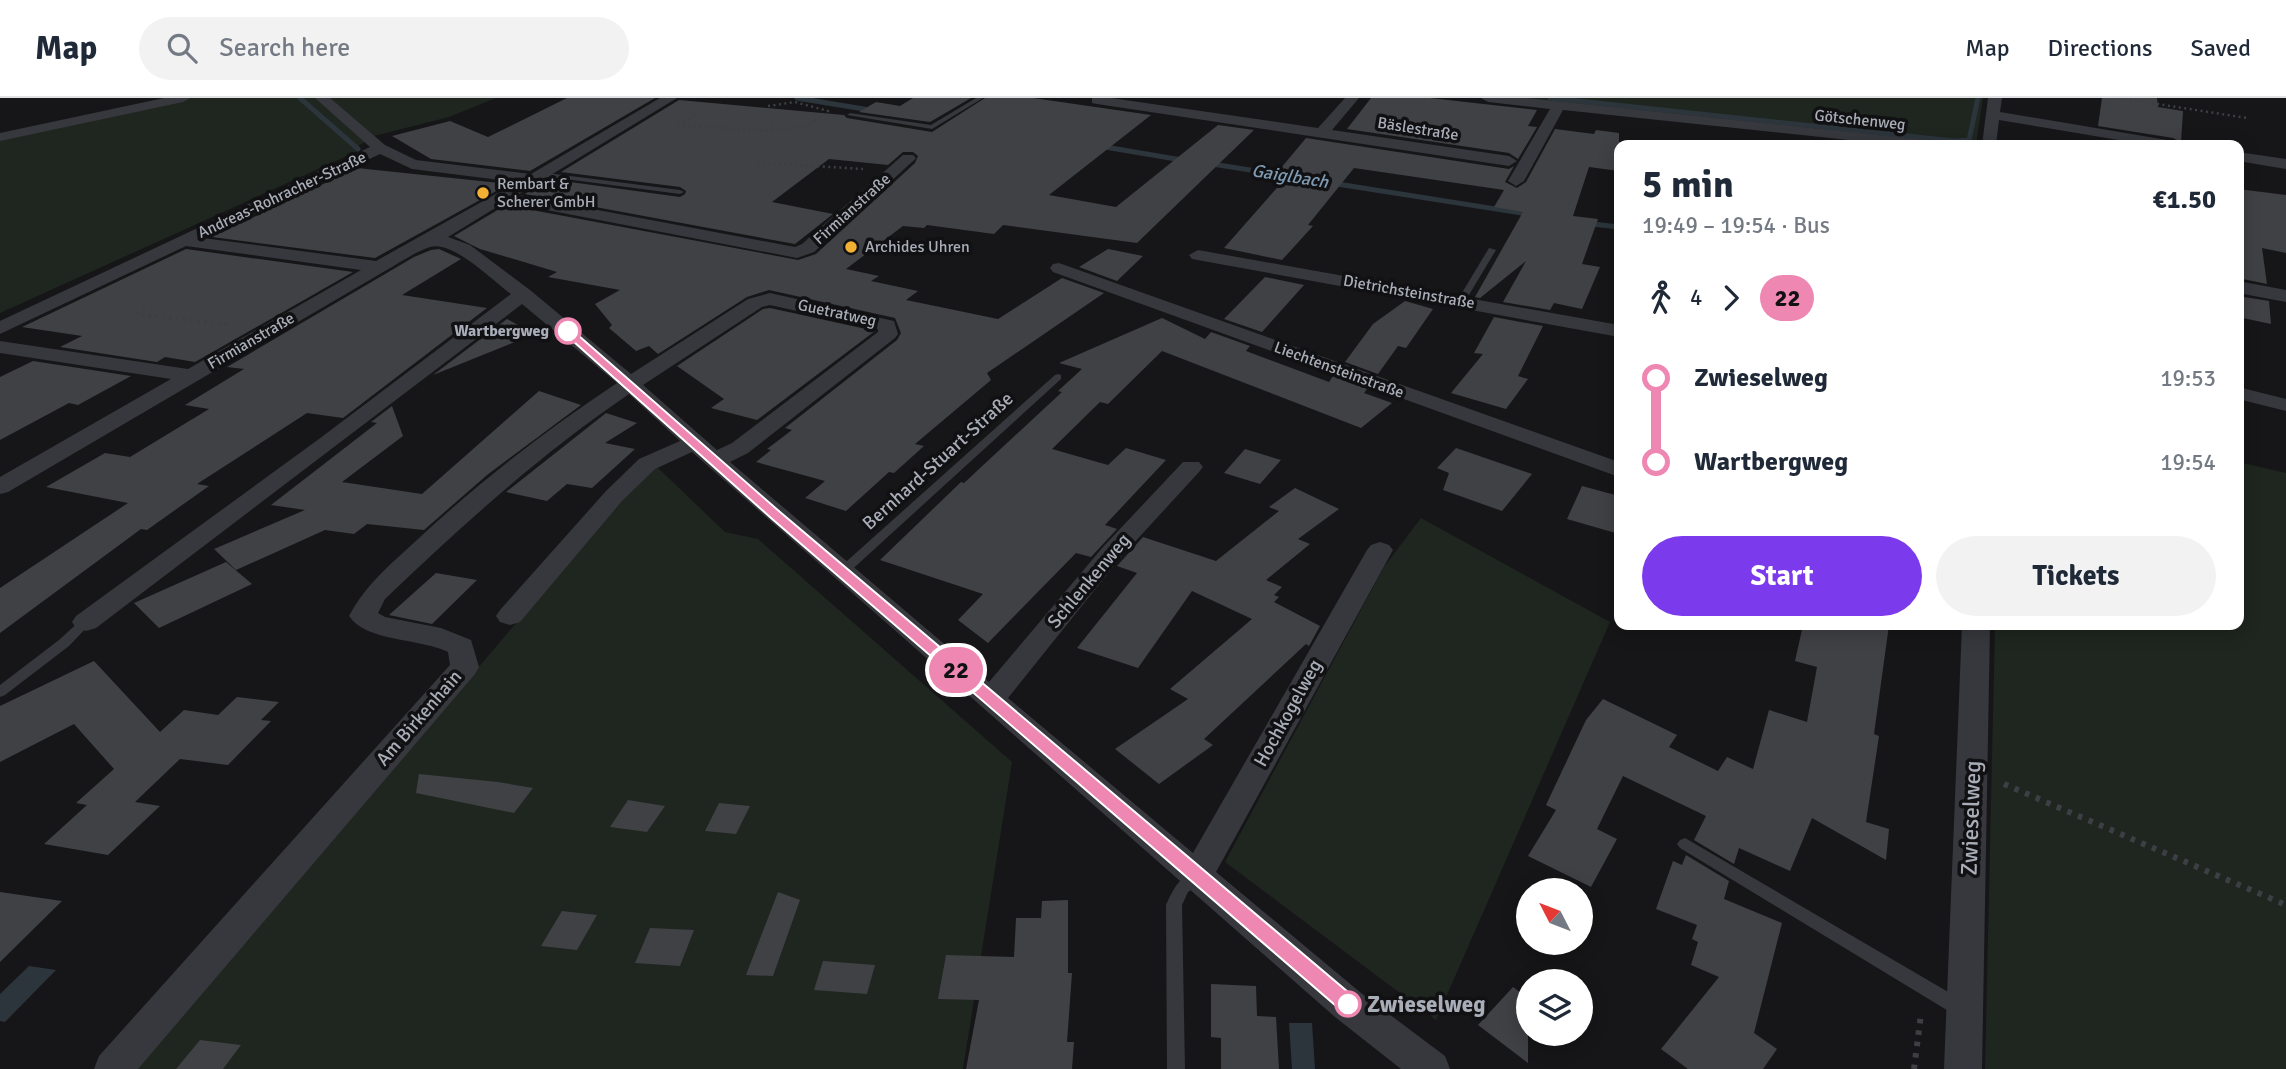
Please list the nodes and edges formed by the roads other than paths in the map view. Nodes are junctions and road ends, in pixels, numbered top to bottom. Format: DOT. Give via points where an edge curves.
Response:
graph roads {
  1 [pos="183,98"];
  2 [pos="322,98"];
  3 [pos="670,98"];
  4 [pos="980,98"];
  5 [pos="1352,98"];
  6 [pos="1488,98"];
  7 [pos="1994,98"];
  8 [pos="1097,100"];
  9 [pos="1558,106"];
  10 [pos="850,115"];
  11 [pos="1994,115"];
  12 [pos="1322,133"];
  13 [pos="0,137"];
  14 [pos="1887,140"];
  15 [pos="1990,140"];
  16 [pos="2143,140"];
  17 [pos="380,148"];
  18 [pos="2244,157"];
  19 [pos="908,158"];
  20 [pos="1509,161"];
  21 [pos="2286,164"];
  22 [pos="537,176"];
  23 [pos="1516,181"];
  24 [pos="680,192"];
  25 [pos="503,197"];
  26 [pos="184,241"];
  27 [pos="427,242"];
  28 [pos="1492,250"];
  29 [pos="1198,255"];
  30 [pos="379,267"];
  31 [pos="1059,268"];
  32 [pos="2244,287"];
  33 [pos="523,294"];
  34 [pos="2286,296"];
  35 [pos="1461,301"];
  36 [pos="0,328"];
  37 [pos="1614,330"];
  38 [pos="0,347"];
  39 [pos="192,376"];
  40 [pos="1058,377"];
  41 [pos="630,384"];
  42 [pos="2244,394"];
  43 [pos="2286,405"];
  44 [pos="704,452"];
  45 [pos="1191,467"];
  46 [pos="1614,468"];
  47 [pos="0,487"];
  48 [pos="1380,550"];
  49 [pos="842,572"];
  50 [pos="510,616"];
  51 [pos="86,622"];
  52 [pos="1976,630"];
  53 [pos="0,692"];
  54 [pos="991,699"];
  55 [pos="1685,844"];
  56 [pos="1197,876"];
  57 [pos="1965,1012"];
  58 [pos="113,1069"];
  59 [pos="1176,1069"];
  60 [pos="1431,1069"];
  61 [pos="1963,1069"];
  1 -- 13 [label="street"];
  2 -- 17 [label="street"];
  3 -- 22 [label="street, Firmianstraße"];
  4 -- 10 [label="lane" via="932,127"];
  5 -- 12 [label="street"];
  6 -- 9 [label="street, Götschenweg"];
  7 -- 11 [label="street"];
  8 -- 12 [label="street, Bäslestraße"];
  9 -- 14 [label="street, Götschenweg"];
  9 -- 23 [label="street"];
  11 -- 15 [label="street"];
  11 -- 16 [label="street"];
  12 -- 20 [label="street, Bäslestraße"];
  17 -- 22 [label="street" via="412,164"];
  17 -- 26 [label="street, Andreas-Rohracher-Straße"];
  18 -- 21 [label="street"];
  19 -- 25 [label="street, Firmianstraße" via="797,253"];
  22 -- 24 [label="lane"];
  22 -- 25 [label="street, Firmianstraße"];
  25 -- 27 [label="street, Firmianstraße"];
  26 -- 30 [label="street, Andreas-Rohracher-Straße"];
  26 -- 36 [label="street, Andreas-Rohracher-Straße"];
  27 -- 30 [label="street, Firmianstraße"];
  27 -- 33 [label="street" via="443,241 464,249"];
  28 -- 35 [label="lane"];
  29 -- 35 [label="street, Dietrichsteinstraße"];
  30 -- 39 [label="street, Firmianstraße"];
  31 -- 46 [label="street, Liechtensteinstraße"];
  32 -- 34 [label="street"];
  33 -- 41 [label="street"];
  33 -- 51 [label="street"];
  35 -- 37 [label="street, Dietrichsteinstraße"];
  38 -- 39 [label="street"];
  39 -- 47 [label="street, Firmianstraße"];
  40 -- 49 [label="lane, Bernhard-Stuart-Straße"];
  41 -- 44 [label="street"];
  41 -- 44 [label="street, Guetratweg" via="755,303 770,299 887,325 888,334 740,448"];
  41 -- 58 [label="street, Am Birkenhain" via="488,489 374,595 363,615 377,625 441,637 461,647 465,667"];
  42 -- 43 [label="street"];
  44 -- 49 [label="street"];
  44 -- 50 [label="street" via="647,464"];
  45 -- 54 [label="street, Schlenkenweg" via="1112,552"];
  48 -- 56 [label="street, Hochkogelweg"];
  49 -- 54 [label="street"];
  51 -- 53 [label="lane"];
  52 -- 57 [label="street, Zwieselweg"];
  54 -- 56 [label="street"];
  55 -- 57 [label="lane"];
  56 -- 59 [label="lane" via="1182,888 1174,905"];
  56 -- 60 [label="street"];
  57 -- 61 [label="street, Zwieselweg"];
}
